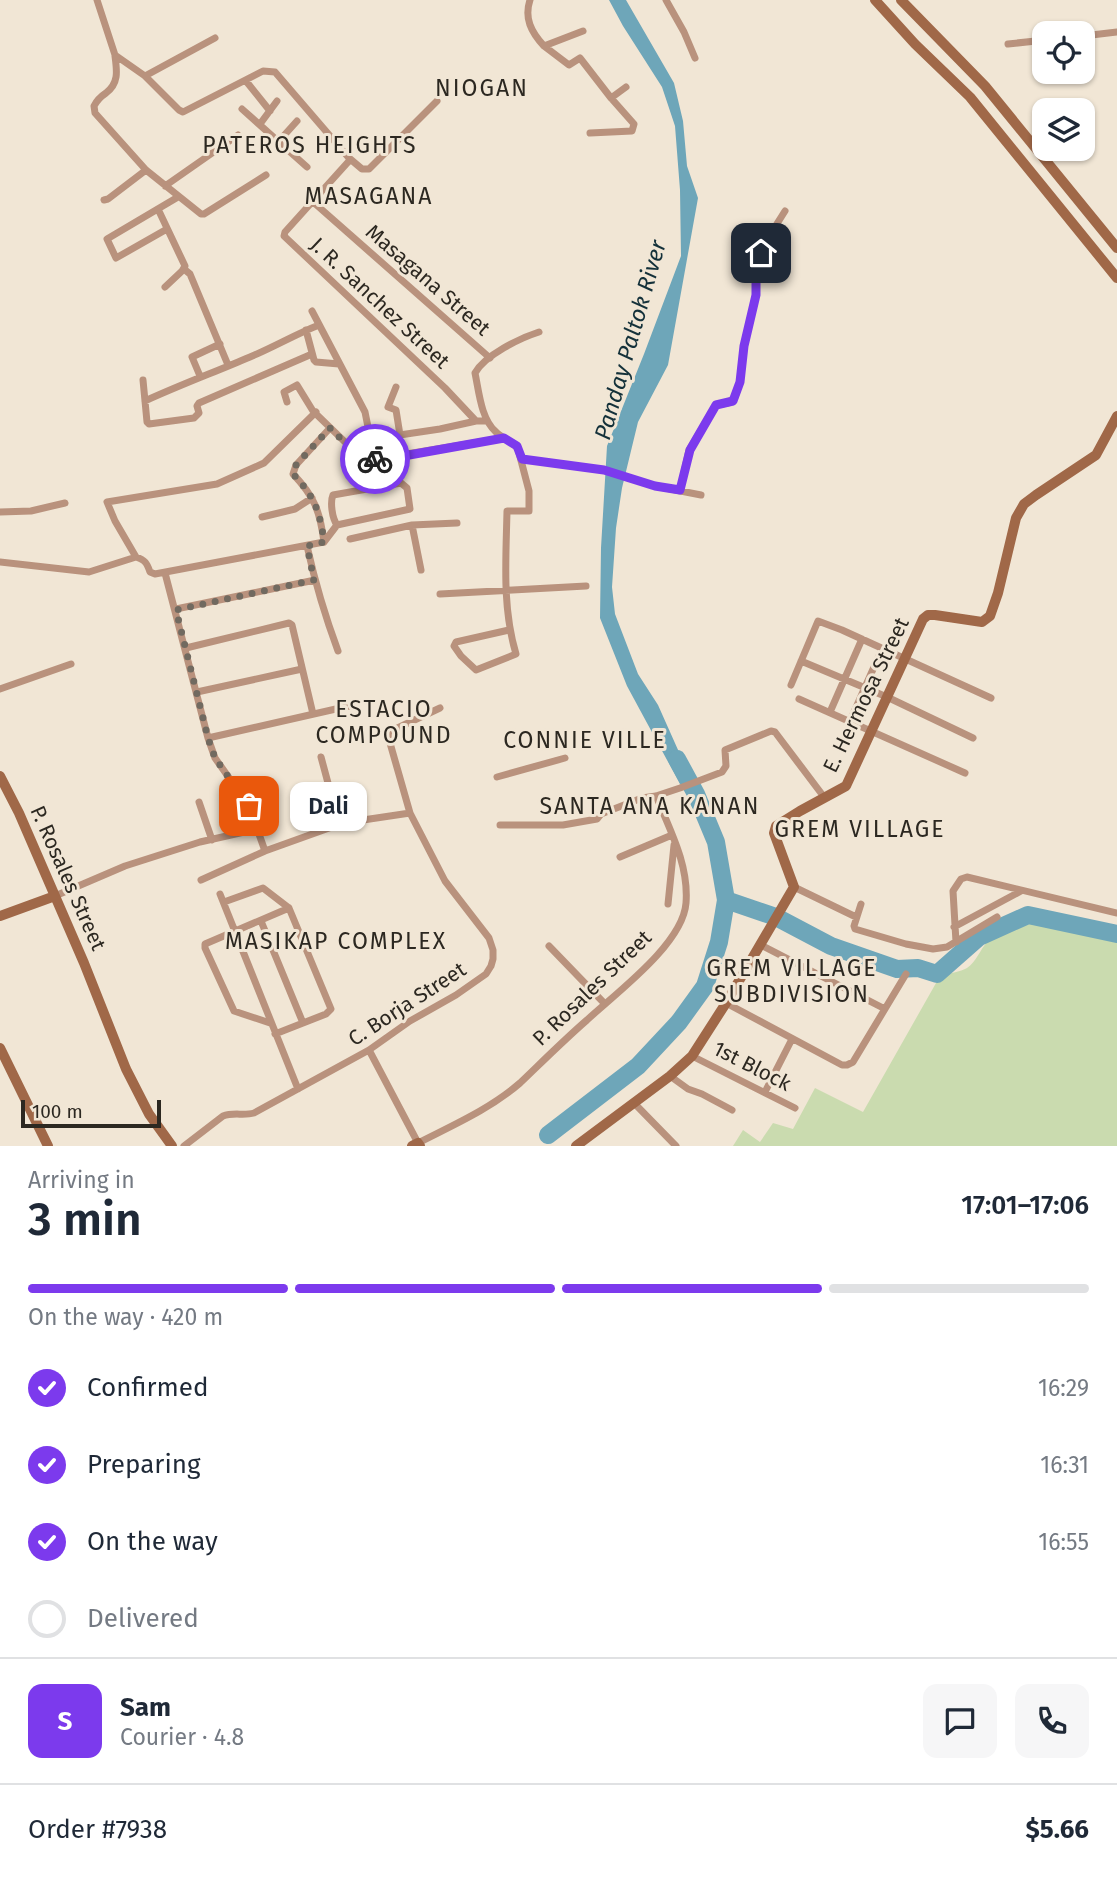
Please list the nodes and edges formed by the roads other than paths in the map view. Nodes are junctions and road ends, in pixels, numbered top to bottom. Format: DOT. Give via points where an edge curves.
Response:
graph roads {
  1 [pos="97,0"];
  2 [pos="530,0"];
  3 [pos="666,0"];
  4 [pos="876,0"];
  5 [pos="901,0"];
  6 [pos="583,31"];
  7 [pos="1117,32"];
  8 [pos="1095,35"];
  9 [pos="215,38"];
  10 [pos="1032,41"];
  11 [pos="1008,44"];
  12 [pos="544,46"];
  13 [pos="115,55"];
  14 [pos="695,58"];
  15 [pos="145,76"];
  16 [pos="246,81"];
  17 [pos="626,87"];
  18 [pos="611,98"];
  19 [pos="277,101"];
  20 [pos="437,102"];
  21 [pos="242,109"];
  22 [pos="270,111"];
  23 [pos="297,121"];
  24 [pos="260,124"];
  25 [pos="590,133"];
  26 [pos="238,135"];
  27 [pos="279,141"];
  28 [pos="349,158"];
  29 [pos="307,167"];
  30 [pos="146,170"];
  31 [pos="266,175"];
  32 [pos="165,186"];
  33 [pos="178,197"];
  34 [pos="104,200"];
  35 [pos="312,201"];
  36 [pos="158,209"];
  37 [pos="785,211"];
  38 [pos="167,229"];
  39 [pos="1117,248"];
  40 [pos="184,269"];
  41 [pos="1117,278"];
  42 [pos="165,287"];
  43 [pos="312,311"];
  44 [pos="319,325"];
  45 [pos="306,330"];
  46 [pos="539,332"];
  47 [pos="220,344"];
  48 [pos="312,354"];
  49 [pos="490,358"];
  50 [pos="339,364"];
  51 [pos="229,365"];
  52 [pos="200,376"];
  53 [pos="143,380"];
  54 [pos="396,387"];
  55 [pos="145,401"];
  56 [pos="287,401"];
  57 [pos="316,413"];
  58 [pos="1117,416"];
  59 [pos="476,421"];
  60 [pos="486,421"];
  61 [pos="330,428"];
  62 [pos="400,435"];
  63 [pos="504,438"];
  64 [pos="371,440"];
  65 [pos="522,459"];
  66 [pos="680,490"];
  67 [pos="701,495"];
  68 [pos="312,498"];
  69 [pos="65,503"];
  70 [pos="0,512"];
  71 [pos="262,517"];
  72 [pos="457,523"];
  73 [pos="337,525"];
  74 [pos="412,525"];
  75 [pos="350,539"];
  76 [pos="324,542"];
  77 [pos="307,546"];
  78 [pos="136,557"];
  79 [pos="0,562"];
  80 [pos="421,570"];
  81 [pos="166,573"];
  82 [pos="314,580"];
  83 [pos="586,586"];
  84 [pos="505,592"];
  85 [pos="440,594"];
  86 [pos="176,610"];
  87 [pos="509,630"];
  88 [pos="862,639"];
  89 [pos="186,648"];
  90 [pos="882,649"];
  91 [pos="338,651"];
  92 [pos="905,659"];
  93 [pos="801,661"];
  94 [pos="71,664"];
  95 [pos="302,669"];
  96 [pos="844,679"];
  97 [pos="791,685"];
  98 [pos="865,688"];
  99 [pos="0,689"];
  100 [pos="197,692"];
  101 [pos="887,697"];
  102 [pos="991,698"];
  103 [pos="799,699"];
  104 [pos="349,706"];
  105 [pos="440,708"];
  106 [pos="830,712"];
  107 [pos="313,714"];
  108 [pos="850,720"];
  109 [pos="872,730"];
  110 [pos="208,738"];
  111 [pos="973,738"];
  112 [pos="321,757"];
  113 [pos="565,758"];
  114 [pos="965,773"];
  115 [pos="0,776"];
  116 [pos="497,777"];
  117 [pos="656,796"];
  118 [pos="824,797"];
  119 [pos="199,802"];
  120 [pos="410,813"];
  121 [pos="343,823"];
  122 [pos="500,825"];
  123 [pos="258,829"];
  124 [pos="673,838"];
  125 [pos="212,840"];
  126 [pos="265,851"];
  127 [pos="620,857"];
  128 [pos="201,880"];
  129 [pos="794,887"];
  130 [pos="1021,891"];
  131 [pos="220,894"];
  132 [pos="55,896"];
  133 [pos="224,902"];
  134 [pos="668,904"];
  135 [pos="861,904"];
  136 [pos="289,908"];
  137 [pos="1117,912"];
  138 [pos="2,916"];
  139 [pos="856,917"];
  140 [pos="997,917"];
  141 [pos="261,921"];
  142 [pos="954,927"];
  143 [pos="235,932"];
  144 [pos="956,942"];
  145 [pos="761,945"];
  146 [pos="549,946"];
  147 [pos="906,974"];
  148 [pos="726,1003"];
  149 [pos="605,1004"];
  150 [pos="885,1009"];
  151 [pos="270,1023"];
  152 [pos="303,1023"];
  153 [pos="275,1034"];
  154 [pos="792,1039"];
  155 [pos="0,1048"];
  156 [pos="369,1051"];
  157 [pos="692,1056"];
  158 [pos="670,1076"];
  159 [pos="298,1090"];
  160 [pos="765,1092"];
  161 [pos="634,1103"];
  162 [pos="795,1108"];
  163 [pos="732,1110"];
  164 [pos="417,1145"];
  165 [pos="48,1146"];
  166 [pos="172,1146"];
  167 [pos="184,1146"];
  168 [pos="576,1146"];
  169 [pos="676,1146"];
  1 -- 13 [label="street"];
  2 -- 12 [label="street" via="528,18"];
  3 -- 14 [label="street"];
  4 -- 41 [label="street" via="970,97"];
  5 -- 39 [label="street" via="985,86"];
  6 -- 12 [label="street"];
  7 -- 8 [label="street"];
  9 -- 15 [label="street"];
  10 -- 11 [label="street"];
  12 -- 18 [label="street" via="569,65 580,58"];
  13 -- 15 [label="street"];
  13 -- 30 [label="street" via="116,82 93,106"];
  15 -- 16 [label="street" via="183,111"];
  16 -- 22 [label="street"];
  16 -- 28 [label="street" via="263,72 275,72"];
  17 -- 18 [label="street"];
  18 -- 25 [label="street" via="634,124 632,131"];
  19 -- 22 [label="street"];
  20 -- 28 [label="street" via="369,169"];
  21 -- 24 [label="street"];
  22 -- 24 [label="street"];
  23 -- 27 [label="street"];
  24 -- 27 [label="street"];
  26 -- 32 [label="street"];
  27 -- 29 [label="street"];
  28 -- 35 [label="street, J. R. Sanchez Street"];
  30 -- 32 [label="street"];
  30 -- 34 [label="street"];
  31 -- 33 [label="street" via="204,214"];
  32 -- 33 [label="street"];
  33 -- 36 [label="street"];
  35 -- 49 [label="street, Masagana Street"];
  35 -- 59 [label="street, J. R. Sanchez Street" via="285,232 286,238"];
  36 -- 38 [label="street"];
  36 -- 38 [label="street" via="107,239 116,258"];
  37 -- 66 [label="street" via="756,270 756,295 735,397 716,405 710,414 690,450"];
  38 -- 40 [label="street"];
  40 -- 42 [label="street"];
  40 -- 47 [label="street"];
  43 -- 44 [label="street"];
  44 -- 45 [label="street"];
  44 -- 50 [label="street"];
  45 -- 48 [label="street"];
  45 -- 51 [label="street"];
  46 -- 49 [label="street" via="521,337"];
  47 -- 51 [label="street"];
  47 -- 52 [label="street" via="192,357"];
  48 -- 50 [label="street" via="316,362"];
  48 -- 55 [label="street" via="199,403 194,418 149,424"];
  49 -- 60 [label="street" via="475,373"];
  50 -- 64 [label="street" via="365,412"];
  51 -- 52 [label="street"];
  52 -- 55 [label="street"];
  53 -- 55 [label="street"];
  54 -- 62 [label="street" via="388,407 396,410"];
  56 -- 57 [label="street" via="284,392 297,385"];
  57 -- 61 [label="street"];
  57 -- 78 [label="street" via="264,463 217,484 107,502"];
  58 -- 92 [label="street, E. Hermosa Street" via="1096,455 1024,505 1016,518 990,616 982,622 928,615"];
  59 -- 60 [label="street"];
  59 -- 62 [label="street"];
  60 -- 63 [label="street"];
  61 -- 64 [label="street" via="345,443"];
  61 -- 68 [label="street" via="294,469"];
  62 -- 64 [label="street"];
  63 -- 64 [label="street" via="378,460"];
  63 -- 65 [label="street" via="517,446"];
  65 -- 66 [label="street" via="604,470"];
  65 -- 84 [label="street" via="529,512 507,511"];
  66 -- 67 [label="street"];
  68 -- 71 [label="street" via="295,509"];
  68 -- 76 [label="street"];
  69 -- 70 [label="street"];
  72 -- 74 [label="street"];
  73 -- 73 [label="street" via="410,509 407,488 401,482 333,495"];
  73 -- 76 [label="street"];
  74 -- 75 [label="street"];
  74 -- 80 [label="street"];
  76 -- 77 [label="street"];
  77 -- 81 [label="street"];
  77 -- 82 [label="street"];
  78 -- 79 [label="street" via="89,572"];
  78 -- 81 [label="street" via="147,563 150,572"];
  81 -- 86 [label="street"];
  82 -- 86 [label="street"];
  82 -- 91 [label="street"];
  83 -- 84 [label="street"];
  84 -- 85 [label="street"];
  84 -- 87 [label="street"];
  86 -- 89 [label="street"];
  87 -- 87 [label="street" via="516,654 478,669 454,646"];
  88 -- 90 [label="street"];
  88 -- 93 [label="street" via="818,621"];
  88 -- 96 [label="street"];
  89 -- 95 [label="street" via="289,623"];
  89 -- 100 [label="street"];
  90 -- 92 [label="street"];
  90 -- 98 [label="street"];
  92 -- 101 [label="street, E. Hermosa Street"];
  92 -- 102 [label="street"];
  93 -- 96 [label="street"];
  93 -- 97 [label="street"];
  94 -- 99 [label="street"];
  95 -- 100 [label="street"];
  95 -- 107 [label="street"];
  96 -- 98 [label="street"];
  96 -- 106 [label="street"];
  98 -- 101 [label="street"];
  98 -- 108 [label="street"];
  100 -- 110 [label="street"];
  101 -- 109 [label="street, E. Hermosa Street"];
  101 -- 111 [label="street"];
  103 -- 106 [label="street"];
  104 -- 107 [label="street"];
  105 -- 120 [label="street, C. Borja Street" via="388,733"];
  106 -- 108 [label="street"];
  107 -- 110 [label="street"];
  108 -- 109 [label="street"];
  109 -- 114 [label="street"];
  109 -- 118 [label="street, E. Hermosa Street" via="846,786"];
  110 -- 123 [label="street"];
  112 -- 121 [label="street"];
  113 -- 116 [label="street"];
  115 -- 132 [label="street, P. Rosales Street"];
  117 -- 118 [label="street" via="725,770 725,750 772,731"];
  117 -- 122 [label="street" via="597,819 563,825"];
  117 -- 124 [label="street, P. Rosales Street"];
  118 -- 129 [label="street, E. Hermosa Street" via="775,830"];
  119 -- 125 [label="street"];
  120 -- 121 [label="street"];
  120 -- 156 [label="street, C. Borja Street" via="445,881 489,938 493,959 486,974"];
  121 -- 126 [label="street"];
  123 -- 125 [label="street"];
  123 -- 126 [label="street"];
  124 -- 127 [label="street"];
  124 -- 134 [label="street"];
  124 -- 149 [label="street, P. Rosales Street" via="687,883 684,917 652,961"];
  125 -- 132 [label="street" via="125,866"];
  126 -- 128 [label="street"];
  129 -- 139 [label="street"];
  129 -- 145 [label="street"];
  130 -- 137 [label="street"];
  130 -- 142 [label="street"];
  130 -- 142 [label="street" via="961,879 953,891"];
  131 -- 133 [label="street"];
  132 -- 138 [label="street"];
  132 -- 166 [label="street, P. Rosales Street" via="126,1069"];
  133 -- 136 [label="street" via="263,888"];
  133 -- 143 [label="street"];
  135 -- 139 [label="street"];
  136 -- 141 [label="street"];
  136 -- 152 [label="street" via="331,1009"];
  139 -- 144 [label="street" via="858,930 906,944 933,949"];
  140 -- 144 [label="street"];
  141 -- 143 [label="street"];
  141 -- 152 [label="street"];
  142 -- 144 [label="street"];
  143 -- 151 [label="street"];
  143 -- 151 [label="street" via="208,942 205,948 234,1011"];
  145 -- 148 [label="street"];
  145 -- 150 [label="street"];
  146 -- 149 [label="street"];
  147 -- 150 [label="street"];
  148 -- 154 [label="street"];
  148 -- 157 [label="street"];
  149 -- 164 [label="street, P. Rosales Street" via="505,1096"];
  150 -- 154 [label="street" via="847,1065"];
  151 -- 153 [label="street"];
  152 -- 153 [label="street"];
  153 -- 159 [label="street"];
  154 -- 160 [label="street"];
  155 -- 165 [label="street"];
  156 -- 159 [label="street, C. Borja Street"];
  156 -- 164 [label="street"];
  157 -- 158 [label="street"];
  157 -- 160 [label="street, 1st Block"];
  158 -- 161 [label="street"];
  158 -- 163 [label="street"];
  159 -- 167 [label="street, C. Borja Street" via="254,1113 223,1116"];
  160 -- 162 [label="street, 1st Block"];
  161 -- 168 [label="street"];
  161 -- 169 [label="street"];
}
